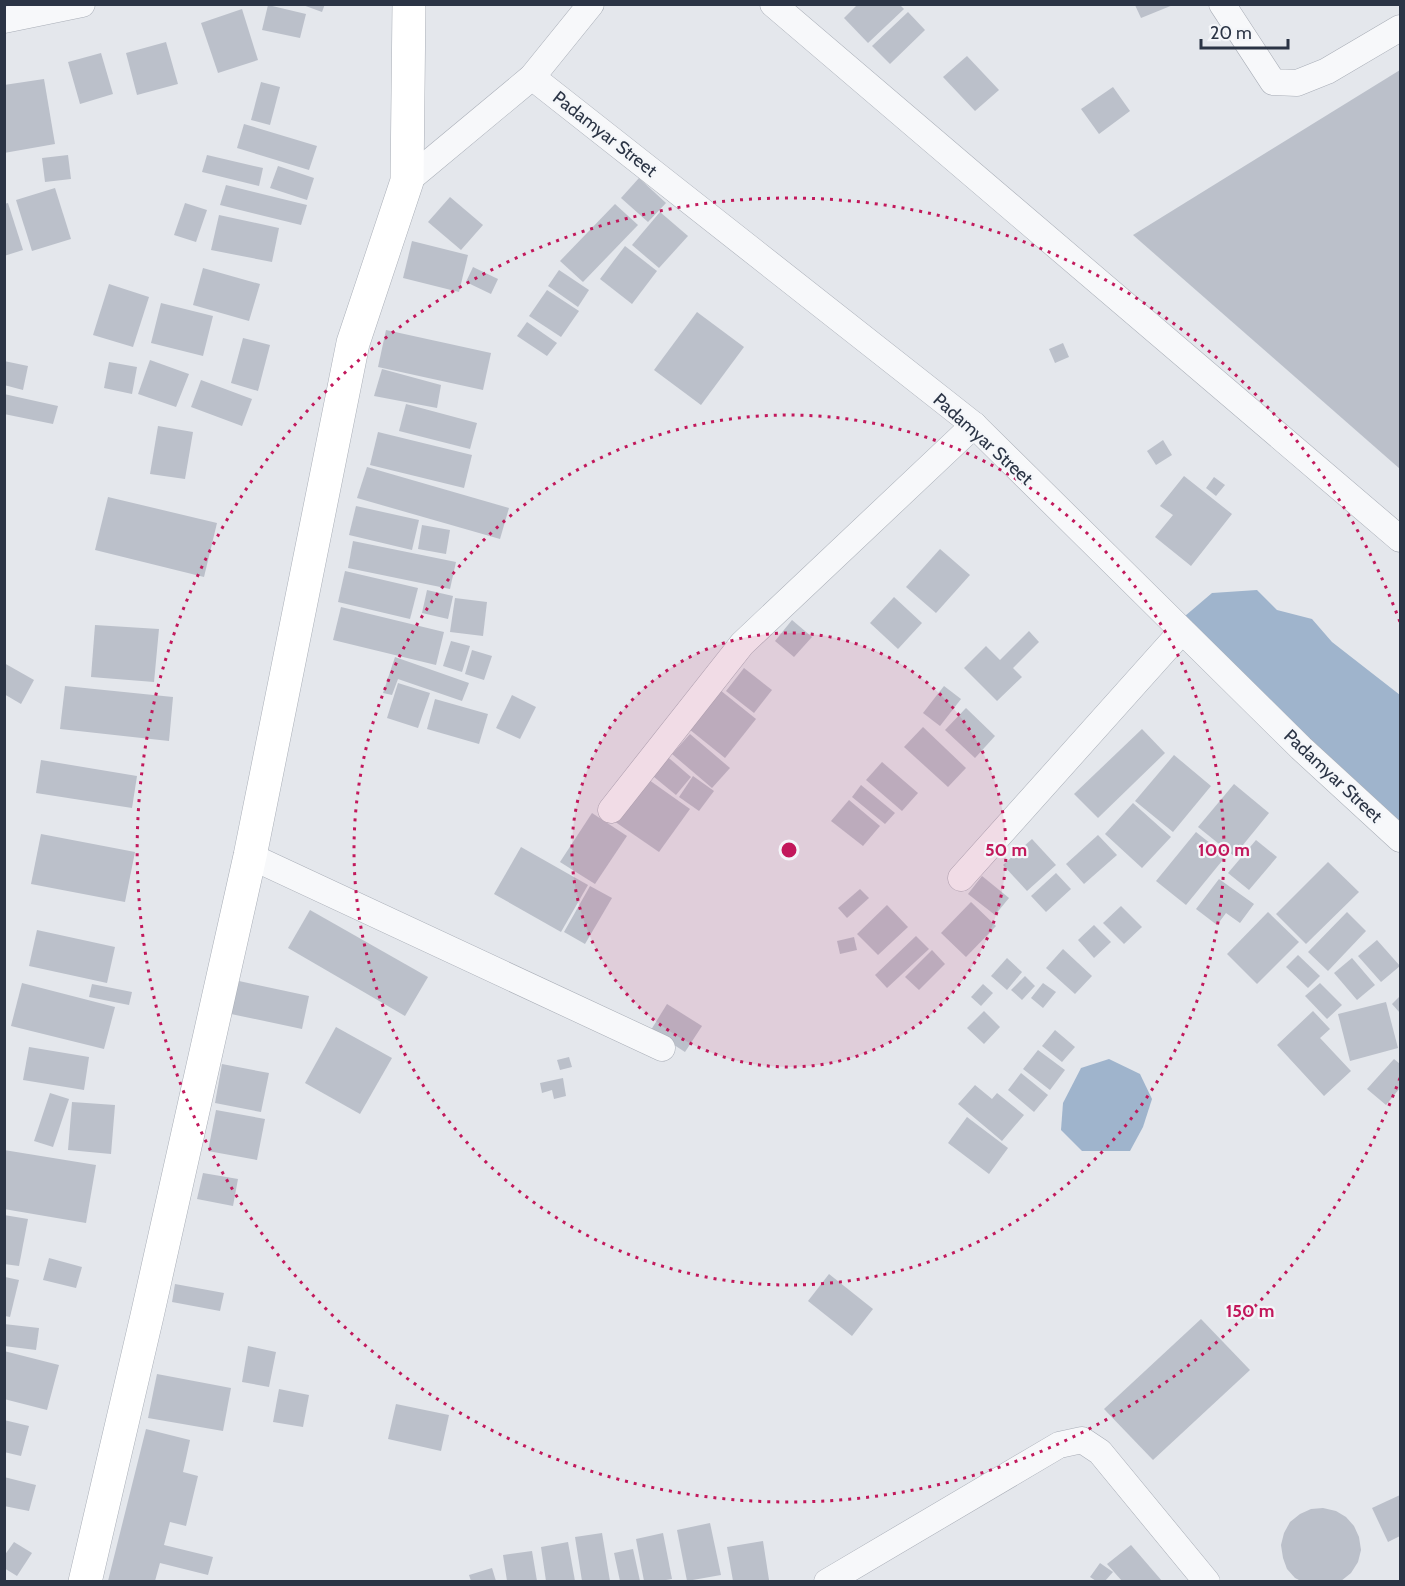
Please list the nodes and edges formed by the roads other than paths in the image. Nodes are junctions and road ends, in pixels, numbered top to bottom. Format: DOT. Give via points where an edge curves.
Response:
graph roads {
  1 [pos="82,4"];
  2 [pos="409,4"];
  3 [pos="591,4"];
  4 [pos="773,4"];
  5 [pos="1222,4"];
  6 [pos="4,20"];
  7 [pos="1401,28"];
  8 [pos="532,77"];
  9 [pos="407,181"];
  10 [pos="974,425"];
  11 [pos="1401,539"];
  12 [pos="1182,631"];
  13 [pos="610,810"];
  14 [pos="1401,839"];
  15 [pos="250,856"];
  16 [pos="961,878"];
  17 [pos="662,1048"];
  18 [pos="85,1581"];
  19 [pos="827,1581"];
  20 [pos="1207,1581"];
  1 -- 6 [label="street"];
  2 -- 9 [label="street"];
  3 -- 8 [label="street"];
  4 -- 11 [label="street"];
  5 -- 7 [label="street" via="1273,82 1297,83 1327,71"];
  8 -- 9 [label="street"];
  8 -- 10 [label="street, Padamyar Street"];
  9 -- 15 [label="street" via="353,344"];
  10 -- 12 [label="street, Padamyar Street"];
  10 -- 13 [label="street" via="742,644"];
  12 -- 14 [label="street, Padamyar Street"];
  12 -- 16 [label="street"];
  15 -- 17 [label="street"];
  15 -- 18 [label="street"];
  19 -- 20 [label="street" via="1059,1445 1082,1440 1100,1452"];
}
